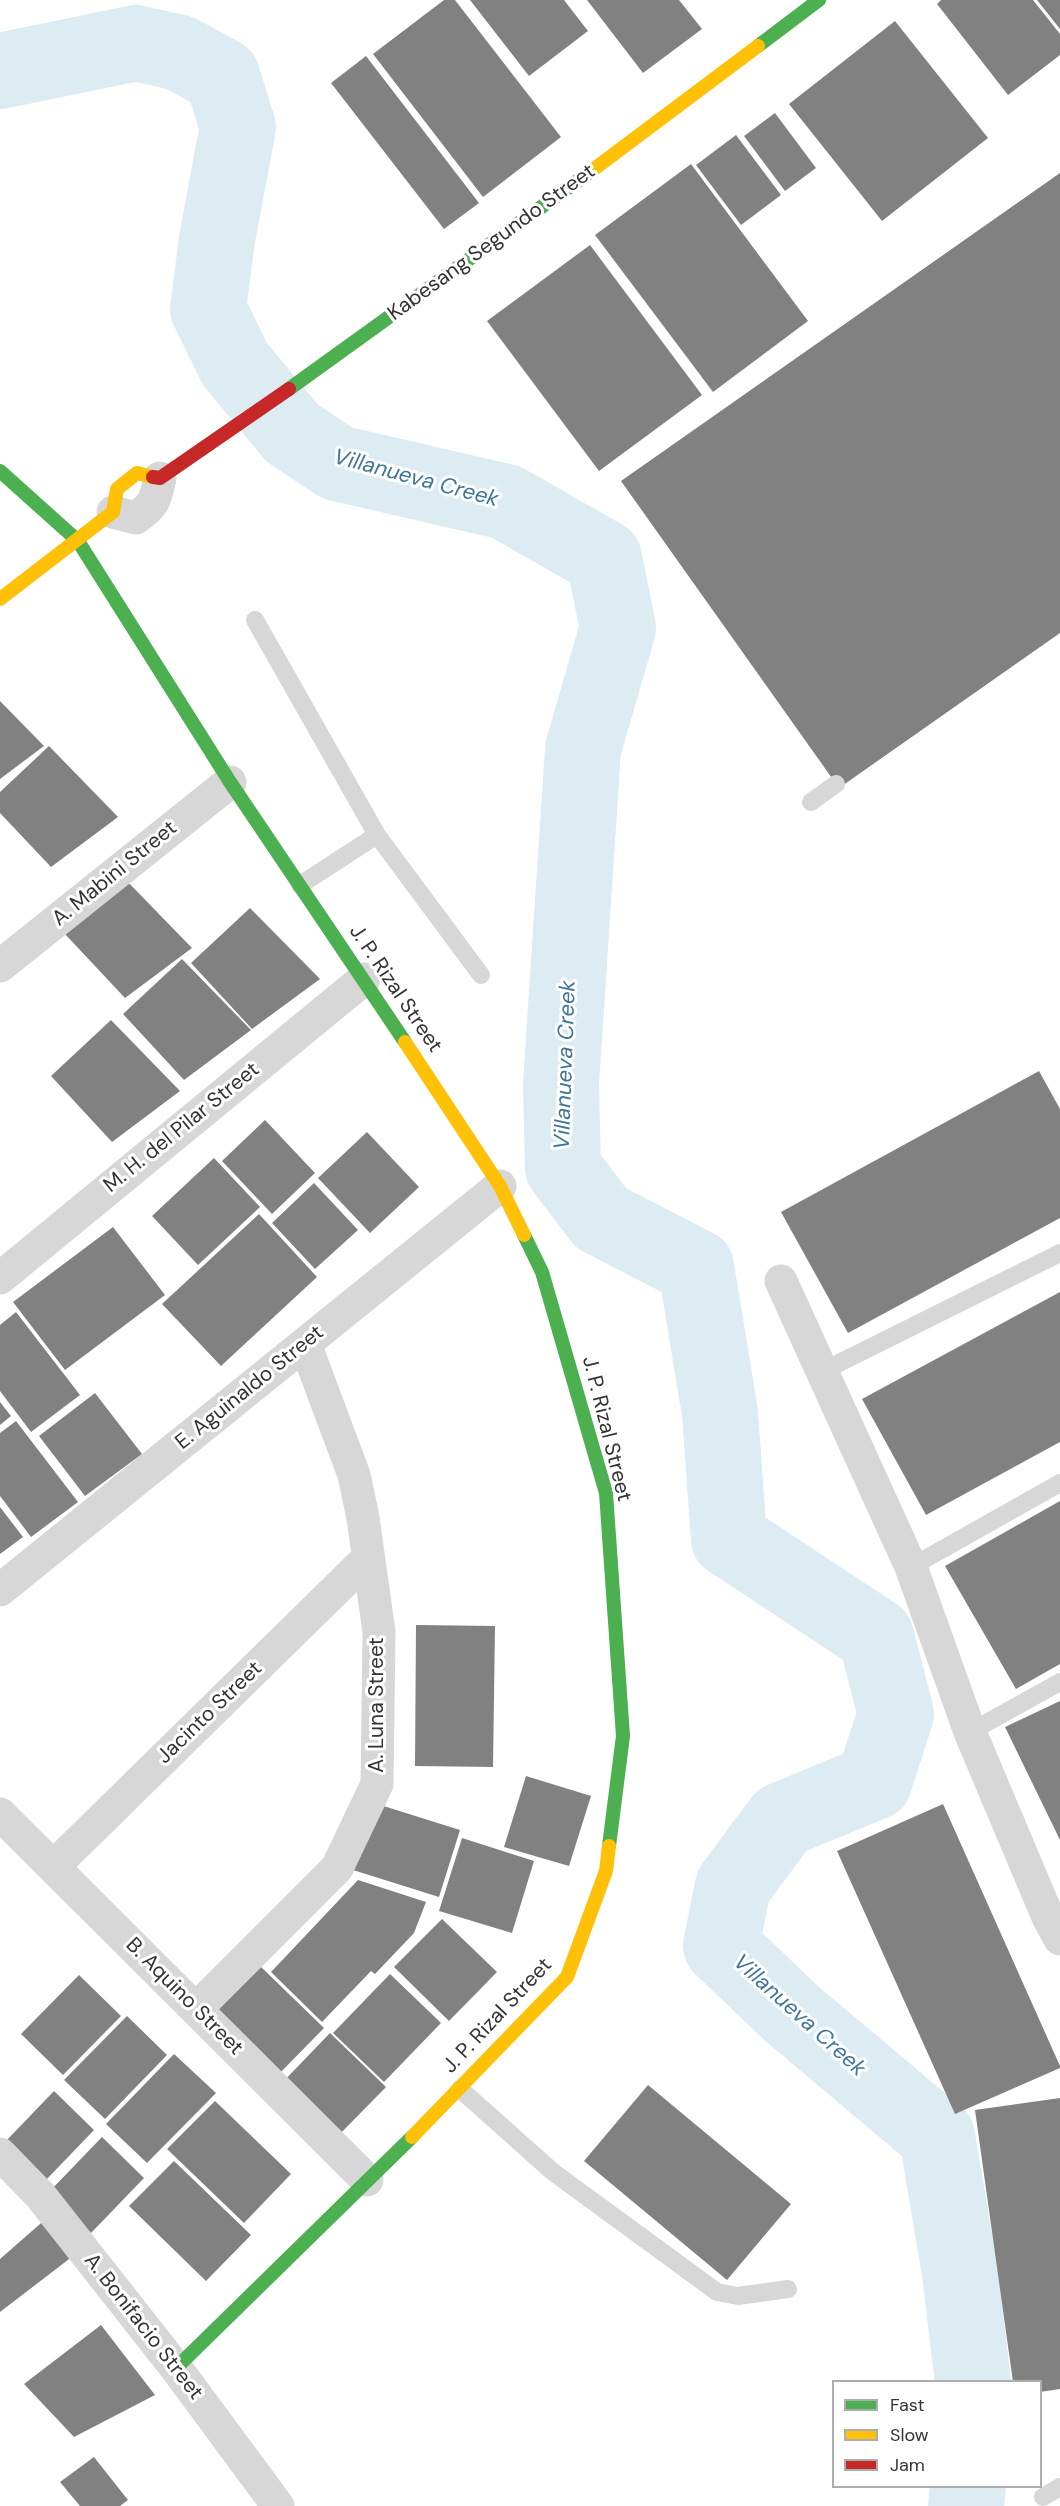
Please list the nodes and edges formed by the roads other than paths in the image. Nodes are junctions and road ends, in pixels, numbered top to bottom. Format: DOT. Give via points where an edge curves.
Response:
graph roads {
  1 [pos="819,0"];
  2 [pos="0,471"];
  3 [pos="160,478"];
  4 [pos="113,512"];
  5 [pos="78,541"];
  6 [pos="0,599"];
  7 [pos="255,620"];
  8 [pos="230,782"];
  9 [pos="836,784"];
  10 [pos="811,802"];
  11 [pos="377,835"];
  12 [pos="300,885"];
  13 [pos="0,966"];
  14 [pos="481,975"];
  15 [pos="364,979"];
  16 [pos="500,1186"];
  17 [pos="1060,1253"];
  18 [pos="0,1278"];
  19 [pos="782,1281"];
  20 [pos="305,1344"];
  21 [pos="821,1372"];
  22 [pos="1060,1483"];
  23 [pos="367,1560"];
  24 [pos="911,1567"];
  25 [pos="0,1590"];
  26 [pos="1060,1683"];
  27 [pos="970,1732"];
  28 [pos="0,1814"];
  29 [pos="53,1867"];
  30 [pos="1060,1939"];
  31 [pos="196,2009"];
  32 [pos="460,2089"];
  33 [pos="0,2154"];
  34 [pos="367,2180"];
  35 [pos="788,2289"];
  36 [pos="176,2368"];
  37 [pos="1060,2487"];
  38 [pos="1043,2497"];
  39 [pos="278,2506"];
  1 -- 3 [label="street, Kabesang Segundo Street" via="554,199"];
  2 -- 5 [label="street, J. P. Rizal Street"];
  3 -- 4 [label="street, Kabesang Segundo Street" via="150,508 135,518"];
  4 -- 5 [label="street, Kabesang Segundo Street"];
  5 -- 6 [label="street, Kabesang Segundo Street"];
  5 -- 8 [label="street, J. P. Rizal Street"];
  7 -- 11 [label="lane"];
  8 -- 12 [label="street, J. P. Rizal Street"];
  8 -- 13 [label="street, A. Mabini Street"];
  9 -- 10 [label="lane"];
  11 -- 12 [label="lane"];
  11 -- 14 [label="lane"];
  12 -- 15 [label="street, J. P. Rizal Street"];
  15 -- 16 [label="street, J. P. Rizal Street"];
  15 -- 18 [label="street, M. H. del Pilar Street"];
  16 -- 20 [label="street, E. Aguinaldo Street"];
  16 -- 32 [label="street, J. P. Rizal Street" via="542,1272 606,1493 623,1736 606,1871 567,1977"];
  17 -- 21 [label="lane"];
  19 -- 21 [label="street"];
  20 -- 23 [label="street, A. Luna Street" via="354,1475"];
  20 -- 25 [label="street, E. Aguinaldo Street"];
  21 -- 24 [label="street"];
  22 -- 24 [label="lane"];
  23 -- 29 [label="street, Jacinto Street"];
  23 -- 31 [label="street, A. Luna Street" via="378,1632 377,1784 337,1868"];
  24 -- 27 [label="street"];
  26 -- 27 [label="lane"];
  27 -- 30 [label="street"];
  28 -- 29 [label="street, B. Aquino Street"];
  29 -- 31 [label="street, B. Aquino Street"];
  31 -- 34 [label="street, B. Aquino Street"];
  32 -- 34 [label="street, J. P. Rizal Street"];
  32 -- 35 [label="lane" via="553,2172 717,2292 738,2296"];
  33 -- 36 [label="street, A. Bonifacio Street" via="40,2195"];
  34 -- 36 [label="street, J. P. Rizal Street"];
  36 -- 39 [label="street, A. Bonifacio Street"];
  37 -- 38 [label="lane"];
}
